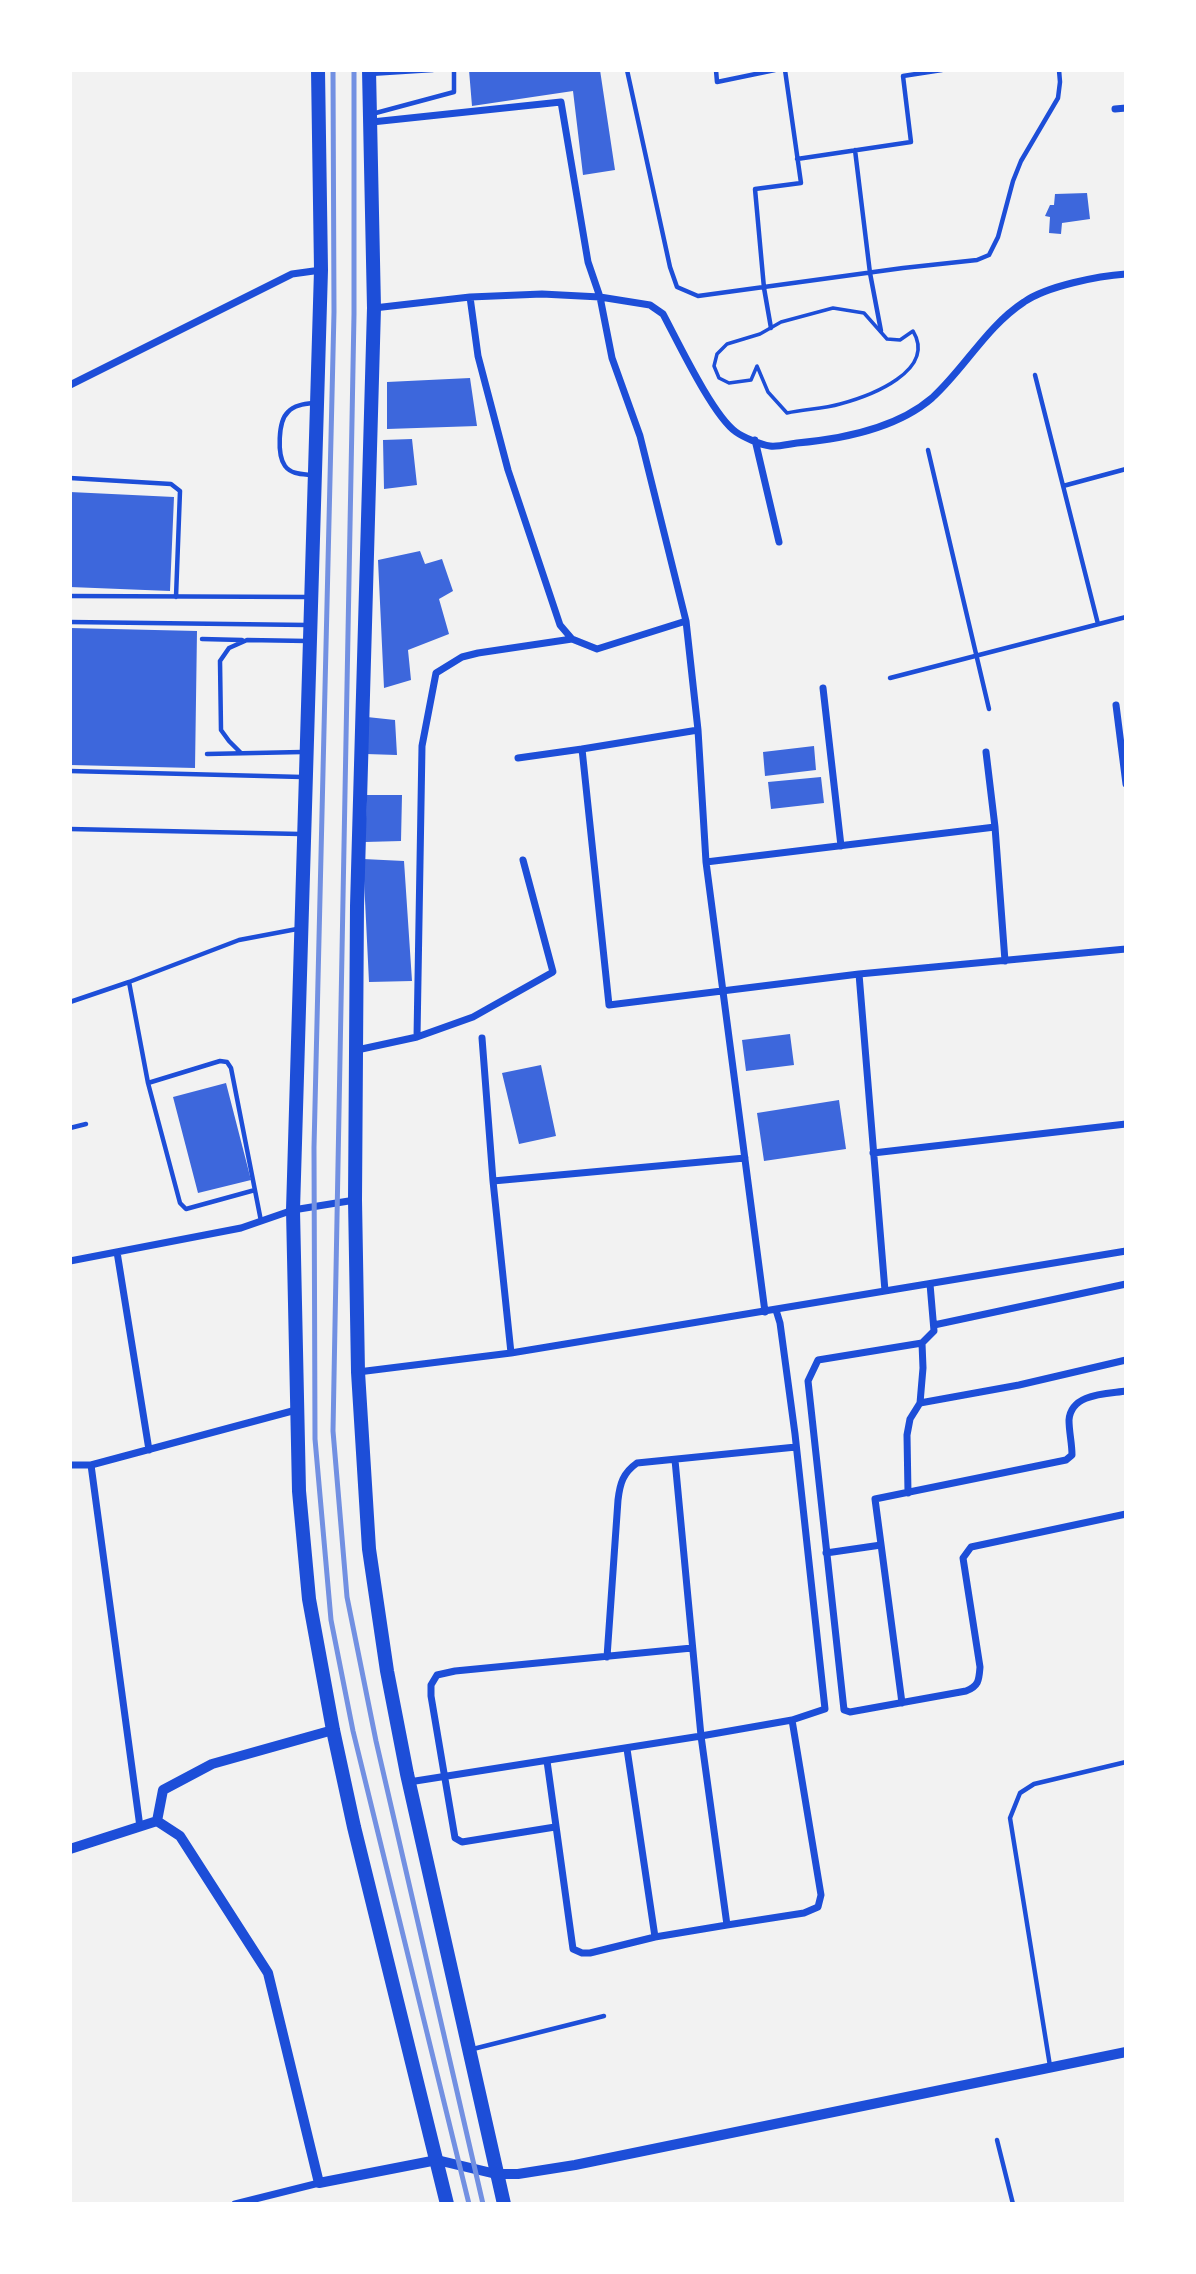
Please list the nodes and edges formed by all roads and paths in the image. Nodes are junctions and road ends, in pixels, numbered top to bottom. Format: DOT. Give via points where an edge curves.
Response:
graph roads {
  1 [pos="318,70"];
  2 [pos="433,70"];
  3 [pos="454,70"];
  4 [pos="627,70"];
  5 [pos="716,70"];
  6 [pos="775,70"];
  7 [pos="785,70"];
  8 [pos="942,70"];
  9 [pos="1059,70"];
  10 [pos="370,72"];
  11 [pos="1126,108"];
  12 [pos="1115,109"];
  13 [pos="372,118"];
  14 [pos="855,150"];
  15 [pos="797,159"];
  16 [pos="321,270"];
  17 [pos="870,273"];
  18 [pos="1126,274"];
  19 [pos="764,288"];
  20 [pos="470,297"];
  21 [pos="600,297"];
  22 [pos="374,308"];
  23 [pos="771,328"];
  24 [pos="881,331"];
  25 [pos="1035,375"];
  26 [pos="70,385"];
  27 [pos="317,403"];
  28 [pos="755,440"];
  29 [pos="928,450"];
  30 [pos="1126,469"];
  31 [pos="315,476"];
  32 [pos="70,478"];
  33 [pos="1063,486"];
  34 [pos="779,542"];
  35 [pos="70,596"];
  36 [pos="176,597"];
  37 [pos="312,597"];
  38 [pos="1126,617"];
  39 [pos="686,621"];
  40 [pos="70,622"];
  41 [pos="1098,624"];
  42 [pos="311,625"];
  43 [pos="202,639"];
  44 [pos="572,639"];
  45 [pos="247,640"];
  46 [pos="310,641"];
  47 [pos="976,656"];
  48 [pos="890,678"];
  49 [pos="823,688"];
  50 [pos="1116,705"];
  51 [pos="989,709"];
  52 [pos="698,730"];
  53 [pos="582,749"];
  54 [pos="307,752"];
  55 [pos="986,752"];
  56 [pos="241,753"];
  57 [pos="207,754"];
  58 [pos="518,758"];
  59 [pos="70,771"];
  60 [pos="306,777"];
  61 [pos="1126,784"];
  62 [pos="995,827"];
  63 [pos="70,829"];
  64 [pos="304,834"];
  65 [pos="841,846"];
  66 [pos="523,860"];
  67 [pos="706,862"];
  68 [pos="302,928"];
  69 [pos="1126,949"];
  70 [pos="1005,961"];
  71 [pos="859,974"];
  72 [pos="129,982"];
  73 [pos="723,992"];
  74 [pos="70,1002"];
  75 [pos="417,1037"];
  76 [pos="482,1038"];
  77 [pos="356,1050"];
  78 [pos="148,1083"];
  79 [pos="86,1124"];
  80 [pos="1126,1124"];
  81 [pos="70,1128"];
  82 [pos="873,1153"];
  83 [pos="745,1158"];
  84 [pos="493,1181"];
  85 [pos="255,1190"];
  86 [pos="355,1200"];
  87 [pos="293,1210"];
  88 [pos="261,1221"];
  89 [pos="1126,1251"];
  90 [pos="117,1252"];
  91 [pos="70,1261"];
  92 [pos="930,1284"];
  93 [pos="1126,1284"];
  94 [pos="885,1291"];
  95 [pos="776,1310"];
  96 [pos="765,1311"];
  97 [pos="934,1325"];
  98 [pos="922,1343"];
  99 [pos="511,1353"];
  100 [pos="1126,1360"];
  101 [pos="358,1372"];
  102 [pos="1126,1391"];
  103 [pos="920,1403"];
  104 [pos="296,1410"];
  105 [pos="796,1447"];
  106 [pos="149,1450"];
  107 [pos="675,1461"];
  108 [pos="70,1465"];
  109 [pos="91,1465"];
  110 [pos="908,1493"];
  111 [pos="1126,1514"];
  112 [pos="881,1545"];
  113 [pos="826,1553"];
  114 [pos="692,1648"];
  115 [pos="607,1657"];
  116 [pos="902,1703"];
  117 [pos="792,1720"];
  118 [pos="333,1730"];
  119 [pos="701,1736"];
  120 [pos="627,1749"];
  121 [pos="547,1761"];
  122 [pos="1126,1762"];
  123 [pos="444,1777"];
  124 [pos="408,1782"];
  125 [pos="157,1821"];
  126 [pos="140,1827"];
  127 [pos="555,1827"];
  128 [pos="70,1849"];
  129 [pos="727,1926"];
  130 [pos="655,1937"];
  131 [pos="604,2016"];
  132 [pos="469,2050"];
  133 [pos="1126,2052"];
  134 [pos="1050,2066"];
  135 [pos="997,2140"];
  136 [pos="437,2160"];
  137 [pos="496,2174"];
  138 [pos="318,2183"];
  139 [pos="235,2204"];
  140 [pos="447,2204"];
  141 [pos="504,2204"];
  142 [pos="1013,2204"];
  1 -- 16 [label="main road"];
  2 -- 10 [label="lane"];
  3 -- 13 [label="lane" via="454,92"];
  4 -- 19 [label="lane" via="677,287 698,296"];
  5 -- 6 [label="lane" via="717,82"];
  7 -- 15 [label="lane"];
  8 -- 14 [label="lane" via="903,76 911,142"];
  9 -- 17 [label="lane" via="1058,98 1021,160 989,255"];
  10 -- 13 [label="main road"];
  11 -- 12 [label="street"];
  13 -- 21 [label="street" via="561,102 588,262"];
  13 -- 22 [label="main road"];
  14 -- 15 [label="lane"];
  14 -- 17 [label="lane"];
  15 -- 19 [label="lane" via="801,183 755,190"];
  16 -- 26 [label="street" via="292,274"];
  16 -- 27 [label="main road"];
  17 -- 19 [label="lane"];
  17 -- 24 [label="lane"];
  18 -- 28 [label="street" via="1071,283 1025,301 989,330 932,398 905,417 813,442 770,446"];
  19 -- 23 [label="lane"];
  20 -- 21 [label="street"];
  20 -- 22 [label="street"];
  20 -- 44 [label="street" via="478,356 508,470 560,625"];
  21 -- 28 [label="street" via="650,305 663,314 713,405 735,432"];
  21 -- 39 [label="street" via="612,358 640,436"];
  22 -- 77 [label="main road"];
  23 -- 24 [label="path" via="833,309 864,313"];
  23 -- 24 [label="path" via="727,344 717,354 714,366 719,378 729,383 751,380 757,366 768,392 787,413 838,405 890,384 912,367 918,340 913,331 900,340 887,339"];
  25 -- 33 [label="lane"];
  27 -- 31 [label="main road"];
  27 -- 31 [label="lane" via="289,410 282,419 281,434 285,466"];
  28 -- 34 [label="street"];
  29 -- 47 [label="lane"];
  30 -- 33 [label="lane"];
  31 -- 37 [label="main road"];
  32 -- 36 [label="lane" via="177,487"];
  33 -- 41 [label="lane"];
  35 -- 36 [label="lane"];
  36 -- 37 [label="lane"];
  37 -- 42 [label="main road"];
  38 -- 41 [label="lane"];
  39 -- 44 [label="street" via="597,649"];
  39 -- 52 [label="street"];
  40 -- 42 [label="lane"];
  41 -- 47 [label="lane"];
  42 -- 46 [label="main road"];
  43 -- 45 [label="lane"];
  44 -- 75 [label="street" via="478,653 436,673 422,746"];
  45 -- 46 [label="lane"];
  45 -- 56 [label="lane" via="229,648 220,661 221,730"];
  46 -- 54 [label="main road"];
  47 -- 48 [label="lane"];
  47 -- 51 [label="lane"];
  49 -- 65 [label="street"];
  50 -- 61 [label="street"];
  52 -- 53 [label="street"];
  52 -- 67 [label="street"];
  53 -- 58 [label="street"];
  53 -- 73 [label="street" via="609,1004"];
  54 -- 56 [label="lane"];
  54 -- 60 [label="main road"];
  55 -- 62 [label="street"];
  56 -- 57 [label="lane"];
  59 -- 60 [label="lane"];
  60 -- 64 [label="main road"];
  62 -- 65 [label="street"];
  62 -- 70 [label="street"];
  63 -- 64 [label="lane"];
  64 -- 68 [label="main road"];
  65 -- 67 [label="street"];
  66 -- 75 [label="street" via="553,972 473,1017"];
  67 -- 73 [label="street"];
  68 -- 72 [label="lane" via="239,940"];
  68 -- 87 [label="main road"];
  69 -- 70 [label="street"];
  70 -- 71 [label="street"];
  71 -- 73 [label="street"];
  71 -- 82 [label="street"];
  72 -- 74 [label="lane"];
  72 -- 78 [label="lane"];
  73 -- 83 [label="street"];
  75 -- 77 [label="street"];
  76 -- 84 [label="street"];
  77 -- 86 [label="main road"];
  78 -- 85 [label="lane" via="180,1203 186,1209"];
  78 -- 85 [label="lane" via="227,1062"];
  79 -- 81 [label="lane"];
  80 -- 82 [label="street"];
  82 -- 94 [label="street"];
  83 -- 84 [label="street"];
  83 -- 96 [label="street"];
  84 -- 99 [label="street"];
  85 -- 88 [label="lane"];
  86 -- 87 [label="street"];
  86 -- 101 [label="main road"];
  87 -- 88 [label="street"];
  87 -- 104 [label="main road"];
  88 -- 90 [label="street"];
  89 -- 92 [label="street"];
  90 -- 91 [label="street"];
  90 -- 106 [label="street"];
  92 -- 94 [label="street"];
  92 -- 97 [label="street"];
  93 -- 97 [label="street"];
  94 -- 95 [label="street"];
  95 -- 96 [label="street"];
  95 -- 105 [label="street"];
  96 -- 99 [label="street"];
  97 -- 98 [label="street"];
  98 -- 103 [label="street"];
  98 -- 113 [label="street" via="818,1360 810,1374"];
  99 -- 101 [label="street"];
  100 -- 103 [label="street"];
  101 -- 124 [label="main road" via="369,1549"];
  102 -- 110 [label="street" via="1085,1398 1077,1404 1069,1420 1072,1455 1066,1460"];
  103 -- 110 [label="street" via="907,1435"];
  104 -- 106 [label="street"];
  104 -- 118 [label="main road" via="309,1599"];
  105 -- 107 [label="street"];
  105 -- 117 [label="street" via="825,1709"];
  106 -- 109 [label="street"];
  107 -- 114 [label="street"];
  107 -- 115 [label="street" via="638,1463 625,1472 620,1486"];
  108 -- 109 [label="street"];
  109 -- 126 [label="street"];
  110 -- 112 [label="street" via="875,1499"];
  111 -- 116 [label="street" via="971,1547 963,1558 979,1682 966,1691"];
  112 -- 113 [label="street"];
  112 -- 116 [label="street"];
  113 -- 116 [label="street" via="844,1710"];
  114 -- 115 [label="street"];
  114 -- 119 [label="street"];
  115 -- 123 [label="street" via="437,1675 431,1696"];
  117 -- 119 [label="street"];
  117 -- 129 [label="street" via="821,1895 818,1907"];
  118 -- 125 [label="street" via="212,1764 163,1790"];
  118 -- 136 [label="main road"];
  119 -- 120 [label="street"];
  119 -- 129 [label="street"];
  120 -- 121 [label="street"];
  120 -- 130 [label="street"];
  121 -- 123 [label="street"];
  121 -- 127 [label="street"];
  122 -- 134 [label="lane" via="1034,1784 1020,1793 1010,1818"];
  123 -- 124 [label="street"];
  123 -- 127 [label="street" via="453,1829 462,1842"];
  124 -- 132 [label="main road"];
  125 -- 126 [label="street"];
  125 -- 138 [label="street" via="180,1836 268,1973"];
  126 -- 128 [label="street"];
  127 -- 130 [label="street" via="573,1949 590,1953"];
  129 -- 130 [label="street"];
  131 -- 132 [label="lane"];
  132 -- 137 [label="main road"];
  133 -- 134 [label="street"];
  134 -- 137 [label="street" via="575,2165"];
  135 -- 142 [label="lane"];
  136 -- 137 [label="street"];
  136 -- 138 [label="street"];
  136 -- 140 [label="main road"];
  137 -- 141 [label="main road"];
  138 -- 139 [label="street"];
}
